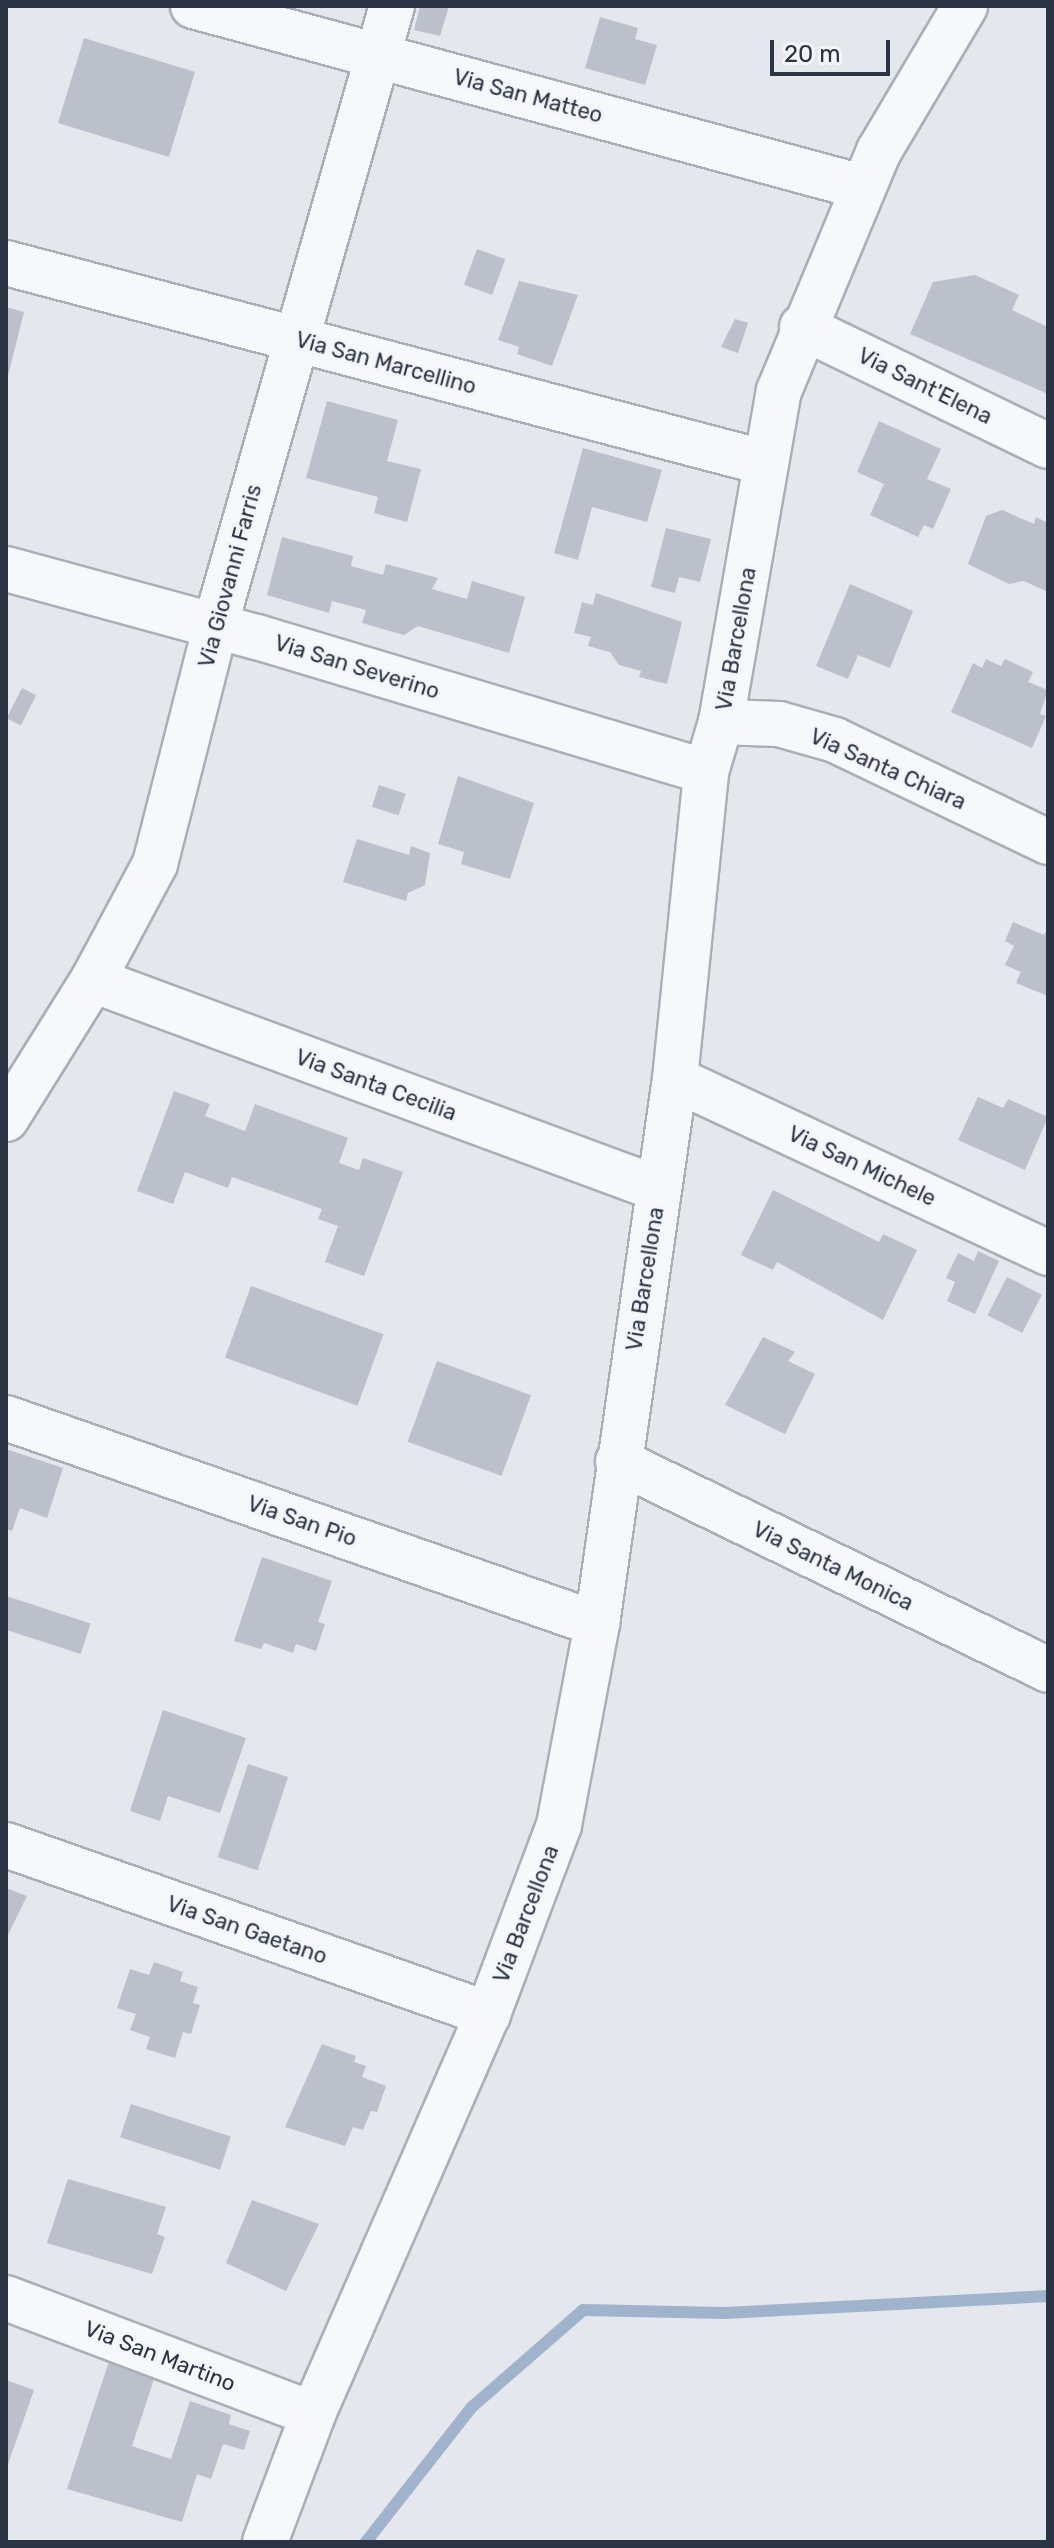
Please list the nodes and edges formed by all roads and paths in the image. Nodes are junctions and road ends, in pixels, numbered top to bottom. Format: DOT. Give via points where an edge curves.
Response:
graph roads {
  1 [pos="193,6"];
  2 [pos="392,6"];
  3 [pos="965,6"];
  4 [pos="378,56"];
  5 [pos="862,187"];
  6 [pos="6,263"];
  7 [pos="802,327"];
  8 [pos="297,339"];
  9 [pos="1048,446"];
  10 [pos="766,463"];
  11 [pos="6,569"];
  12 [pos="216,626"];
  13 [pos="721,722"];
  14 [pos="706,772"];
  15 [pos="1048,842"];
  16 [pos="93,980"];
  17 [pos="675,1079"];
  18 [pos="6,1119"];
  19 [pos="659,1189"];
  20 [pos="1048,1253"];
  21 [pos="6,1418"];
  22 [pos="618,1461"];
  23 [pos="597,1624"];
  24 [pos="1048,1670"];
  25 [pos="6,1845"];
  26 [pos="488,2014"];
  27 [pos="6,2298"];
  28 [pos="313,2414"];
  29 [pos="265,2542"];
  1 -- 4 [label="street, Via San Matteo"];
  2 -- 4 [label="street, Via Giovanni Farris"];
  3 -- 5 [label="street, Via Barcellona"];
  4 -- 5 [label="street, Via San Matteo"];
  4 -- 8 [label="street, Via Giovanni Farris"];
  5 -- 7 [label="street, Via Barcellona"];
  6 -- 8 [label="street, Via San Marcellino"];
  7 -- 9 [label="street, Via Sant'Elena"];
  7 -- 10 [label="street, Via Barcellona" via="779,391"];
  8 -- 10 [label="street, Via San Marcellino"];
  8 -- 12 [label="street, Via Giovanni Farris"];
  10 -- 13 [label="street, Via Barcellona"];
  11 -- 12 [label="street, Via San Severino"];
  12 -- 14 [label="street, Via San Severino"];
  12 -- 16 [label="street, Via Giovanni Farris" via="155,864"];
  13 -- 14 [label="street, Via Barcellona"];
  13 -- 15 [label="street, Via Santa Chiara" via="779,724 835,740"];
  14 -- 17 [label="street, Via Barcellona"];
  16 -- 18 [label="street, Via Giovanni Farris"];
  16 -- 19 [label="street, Via Santa Cecilia"];
  17 -- 19 [label="street, Via Barcellona"];
  17 -- 20 [label="street, Via San Michele"];
  19 -- 22 [label="street, Via Barcellona"];
  21 -- 23 [label="street, Via San Pio"];
  22 -- 23 [label="street, Via Barcellona"];
  22 -- 24 [label="street, Via Santa Monica"];
  23 -- 26 [label="street, Via Barcellona" via="559,1825"];
  25 -- 26 [label="street, Via San Gaetano"];
  26 -- 28 [label="street, Via Barcellona"];
  27 -- 28 [label="street, Via San Martino"];
  28 -- 29 [label="street, Via Barcellona"];
}
